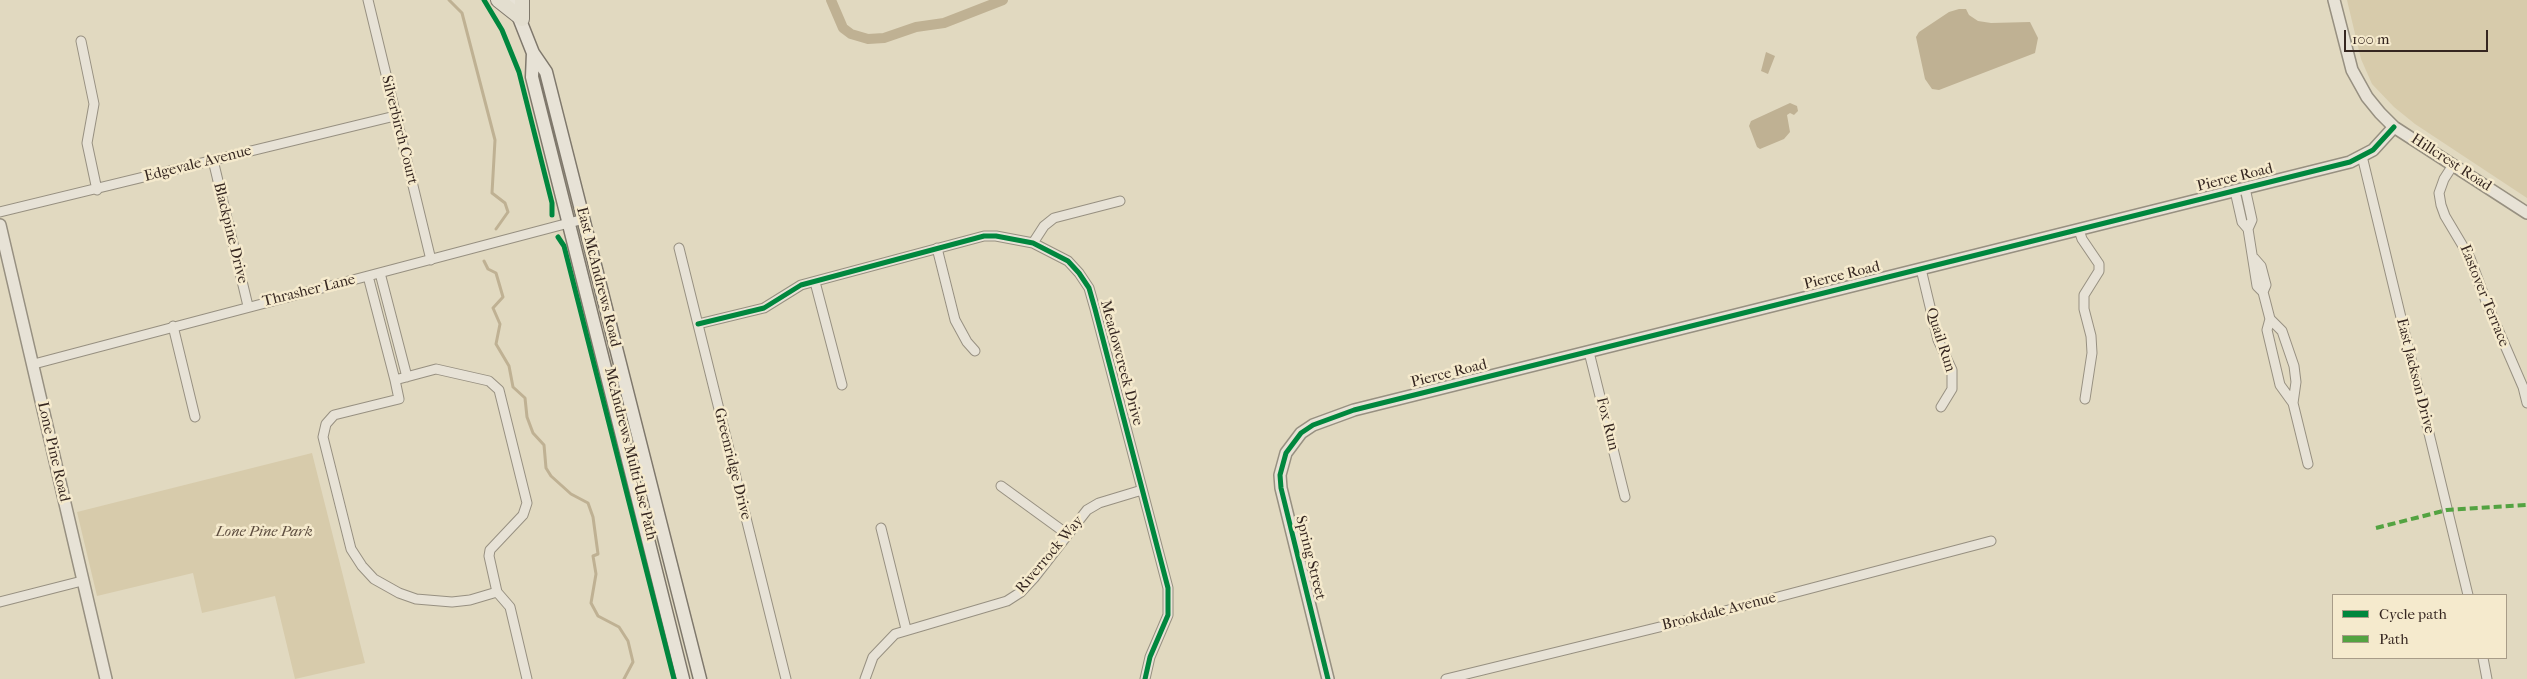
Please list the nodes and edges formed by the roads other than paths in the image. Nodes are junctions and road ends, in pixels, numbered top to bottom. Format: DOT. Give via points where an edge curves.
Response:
graph roads {
  1 [pos="368,0"];
  2 [pos="498,0"];
  3 [pos="512,0"];
  4 [pos="522,0"];
  5 [pos="2334,0"];
  6 [pos="522,19"];
  7 [pos="81,41"];
  8 [pos="533,53"];
  9 [pos="395,116"];
  10 [pos="2394,127"];
  11 [pos="2362,156"];
  12 [pos="213,160"];
  13 [pos="2453,165"];
  14 [pos="97,190"];
  15 [pos="2240,190"];
  16 [pos="1120,201"];
  17 [pos="0,212"];
  18 [pos="2527,213"];
  19 [pos="584,219"];
  20 [pos="568,223"];
  21 [pos="0,225"];
  22 [pos="2079,230"];
  23 [pos="1033,243"];
  24 [pos="679,248"];
  25 [pos="937,248"];
  26 [pos="431,260"];
  27 [pos="1921,269"];
  28 [pos="380,273"];
  29 [pos="368,276"];
  30 [pos="815,282"];
  31 [pos="248,306"];
  32 [pos="2270,319"];
  33 [pos="698,324"];
  34 [pos="172,326"];
  35 [pos="975,351"];
  36 [pos="1589,352"];
  37 [pos="34,364"];
  38 [pos="407,377"];
  39 [pos="394,380"];
  40 [pos="842,385"];
  41 [pos="2085,400"];
  42 [pos="2292,403"];
  43 [pos="2527,403"];
  44 [pos="1941,407"];
  45 [pos="195,418"];
  46 [pos="1292,443"];
  47 [pos="2308,464"];
  48 [pos="1001,486"];
  49 [pos="1142,490"];
  50 [pos="1625,497"];
  51 [pos="881,528"];
  52 [pos="1067,534"];
  53 [pos="1991,541"];
  54 [pos="82,581"];
  55 [pos="497,592"];
  56 [pos="2468,594"];
  57 [pos="0,602"];
  58 [pos="906,629"];
  59 [pos="2483,659"];
  60 [pos="106,679"];
  61 [pos="527,679"];
  62 [pos="684,679"];
  63 [pos="700,679"];
  64 [pos="786,679"];
  65 [pos="865,679"];
  66 [pos="1144,679"];
  67 [pos="1328,679"];
  68 [pos="1446,679"];
  69 [pos="2487,679"];
  1 -- 9 [label="street, Silverbirch Court"];
  2 -- 6 [label="main road"];
  3 -- 6 [label="main road, East McAndrews Road"];
  4 -- 6 [label="main road"];
  5 -- 10 [label="street, Hillcrest Road" via="2348,58 2358,82"];
  6 -- 8 [label="main road, East McAndrews Road"];
  7 -- 14 [label="street" via="94,104 87,143"];
  8 -- 19 [label="main road, East McAndrews Road" via="546,72"];
  8 -- 20 [label="main road, East McAndrews Road" via="532,77"];
  9 -- 12 [label="street, Edgevale Avenue"];
  9 -- 26 [label="street, Silverbirch Court"];
  10 -- 11 [label="street, Pierce Road" via="2384,140"];
  10 -- 13 [label="street, Hillcrest Road"];
  11 -- 15 [label="street, Pierce Road" via="2332,167"];
  11 -- 56 [label="street, East Jackson Drive"];
  12 -- 14 [label="street, Edgevale Avenue"];
  12 -- 31 [label="street, Blackpine Drive"];
  13 -- 18 [label="street, Hillcrest Road"];
  13 -- 43 [label="street, Eastover Terrace" via="2439,193 2444,216 2470,258"];
  14 -- 17 [label="street, Edgevale Avenue"];
  15 -- 22 [label="street, Pierce Road"];
  15 -- 32 [label="street" via="2252,220 2248,228 2254,258 2261,266 2266,285 2263,292"];
  16 -- 23 [label="street" via="1054,218 1044,226"];
  19 -- 20 [label="street, Thrasher Lane"];
  19 -- 63 [label="main road, East McAndrews Road"];
  20 -- 26 [label="street, Thrasher Lane"];
  20 -- 62 [label="main road, East McAndrews Road"];
  21 -- 37 [label="street, Lone Pine Road"];
  22 -- 27 [label="street, Pierce Road"];
  22 -- 41 [label="street" via="2099,264 2099,271 2084,294 2092,353"];
  23 -- 25 [label="street, Meadowcreek Drive" via="990,236"];
  23 -- 49 [label="street, Meadowcreek Drive" via="1068,261 1089,288"];
  24 -- 33 [label="street, Greenridge Drive"];
  25 -- 30 [label="street, Meadowcreek Drive"];
  25 -- 35 [label="street" via="955,320"];
  26 -- 28 [label="street, Thrasher Lane"];
  27 -- 36 [label="street, Pierce Road"];
  27 -- 44 [label="street, Quail Run" via="1938,340 1952,370 1952,389"];
  28 -- 29 [label="street, Thrasher Lane"];
  28 -- 38 [label="street"];
  29 -- 31 [label="street, Thrasher Lane"];
  29 -- 39 [label="street"];
  30 -- 33 [label="street, Meadowcreek Drive" via="792,290 764,308"];
  30 -- 40 [label="street"];
  31 -- 34 [label="street, Thrasher Lane"];
  32 -- 42 [label="street" via="2267,330 2280,385"];
  32 -- 42 [label="street" via="2282,331 2294,366 2296,382"];
  33 -- 64 [label="street, Greenridge Drive"];
  34 -- 37 [label="street, Thrasher Lane"];
  34 -- 45 [label="street"];
  36 -- 46 [label="street, Pierce Road" via="1341,413 1313,424"];
  36 -- 50 [label="street, Fox Run"];
  37 -- 54 [label="street, Lone Pine Road"];
  38 -- 39 [label="street"];
  38 -- 55 [label="street" via="436,369 489,380 499,390 527,503 523,515 490,550"];
  39 -- 55 [label="street" via="399,399 334,415 326,424 324,437 351,549 374,579 416,599 452,602"];
  42 -- 47 [label="street"];
  46 -- 67 [label="street, Spring Street" via="1282,464 1281,488"];
  48 -- 52 [label="street"];
  49 -- 52 [label="street, Riverrock Way" via="1087,510"];
  49 -- 66 [label="street, Meadowcreek Drive" via="1169,601 1168,616"];
  51 -- 58 [label="street"];
  52 -- 58 [label="street, Riverrock Way" via="1034,578 1007,601"];
  53 -- 68 [label="street, Brookdale Avenue" via="1727,611"];
  54 -- 57 [label="street"];
  54 -- 60 [label="street, Lone Pine Road"];
  55 -- 61 [label="street" via="510,607"];
  58 -- 65 [label="street, Riverrock Way" via="884,643 873,657"];
  59 -- 69 [label="street"];
}
